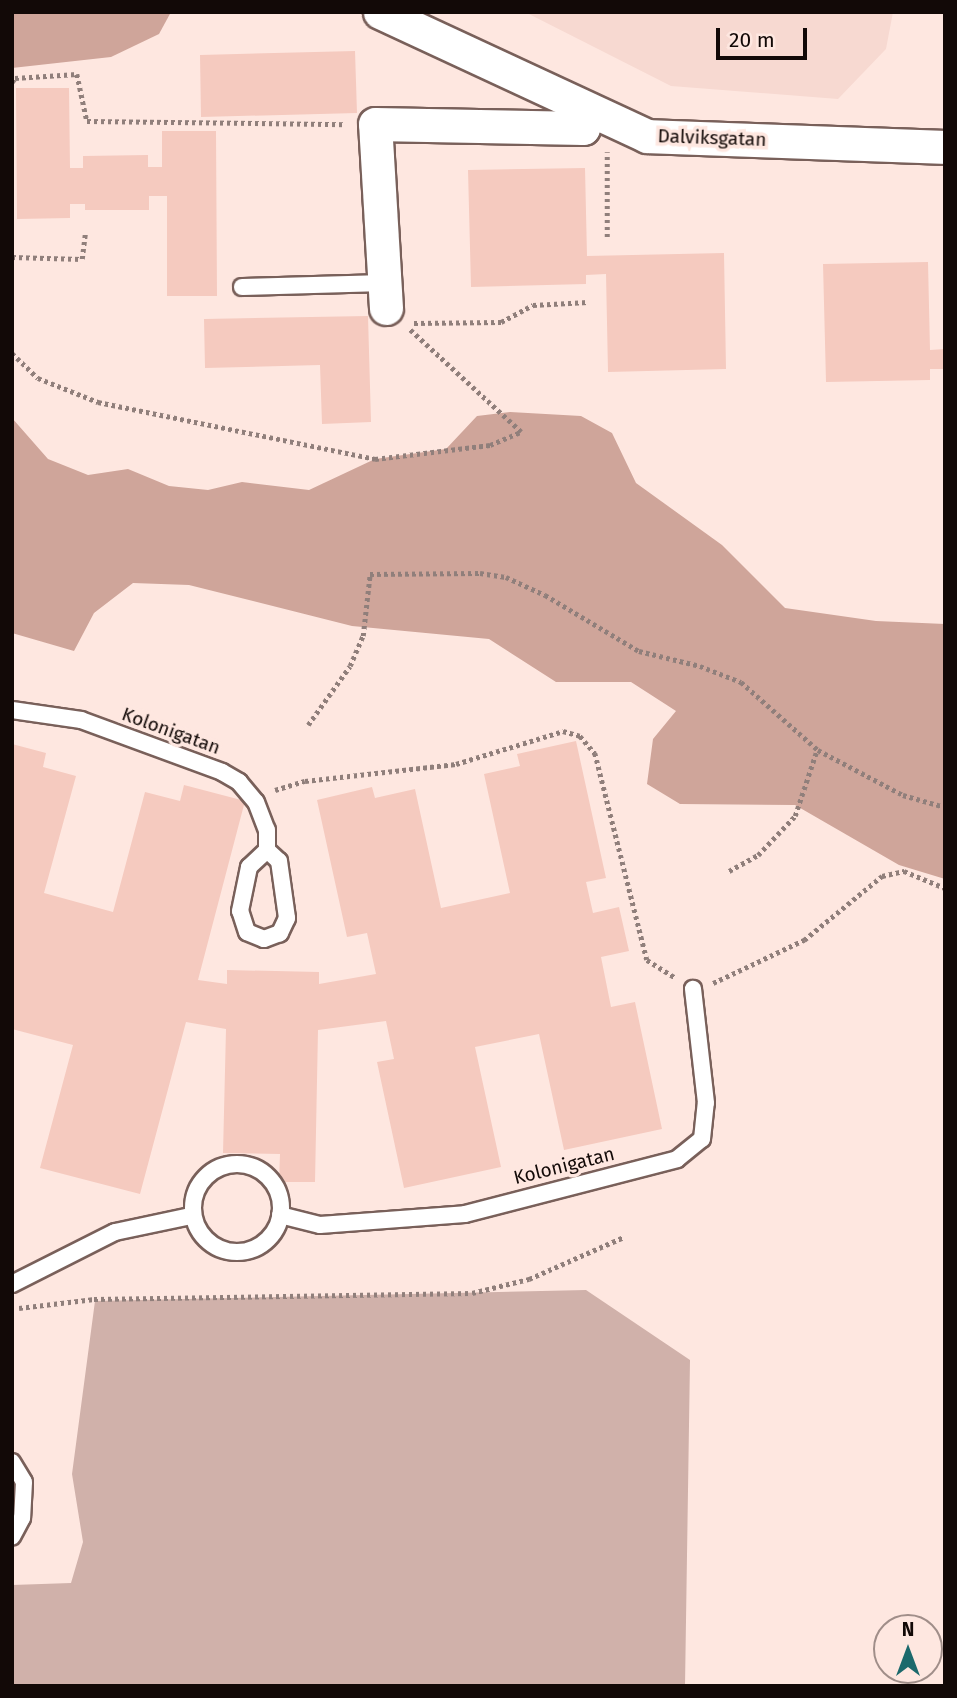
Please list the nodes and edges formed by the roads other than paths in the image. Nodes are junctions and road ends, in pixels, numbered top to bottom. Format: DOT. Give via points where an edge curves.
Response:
graph roads {
  1 [pos="380,12"];
  2 [pos="597,114"];
  3 [pos="945,147"];
  4 [pos="242,287"];
  5 [pos="386,295"];
  6 [pos="12,710"];
  7 [pos="267,850"];
  8 [pos="693,989"];
  9 [pos="280,1215"];
  10 [pos="191,1216"];
  11 [pos="12,1284"];
  12 [pos="12,1462"];
  13 [pos="12,1537"];
  1 -- 2 [label="street, Dalviksgatan"];
  2 -- 3 [label="street, Dalviksgatan" via="647,136"];
  2 -- 5 [label="street" via="583,128 375,124"];
  4 -- 5 [label="lane"];
  6 -- 7 [label="lane, Kolonigatan" via="60,715 222,772 239,782 256,802 267,830"];
  7 -- 7 [label="lane, Kolonigatan" via="279,861 287,918 281,933 264,939 247,932 240,911 249,867"];
  8 -- 9 [label="lane, Kolonigatan" via="706,1103 702,1139 677,1159 465,1214 320,1225"];
  9 -- 10 [label="lane" via="276,1231 266,1243 239,1253 211,1244"];
  9 -- 10 [label="lane" via="281,1198 270,1180 235,1163 202,1180"];
  10 -- 11 [label="lane" via="115,1233"];
  12 -- 13 [label="lane" via="24,1482 22,1518"];
}
